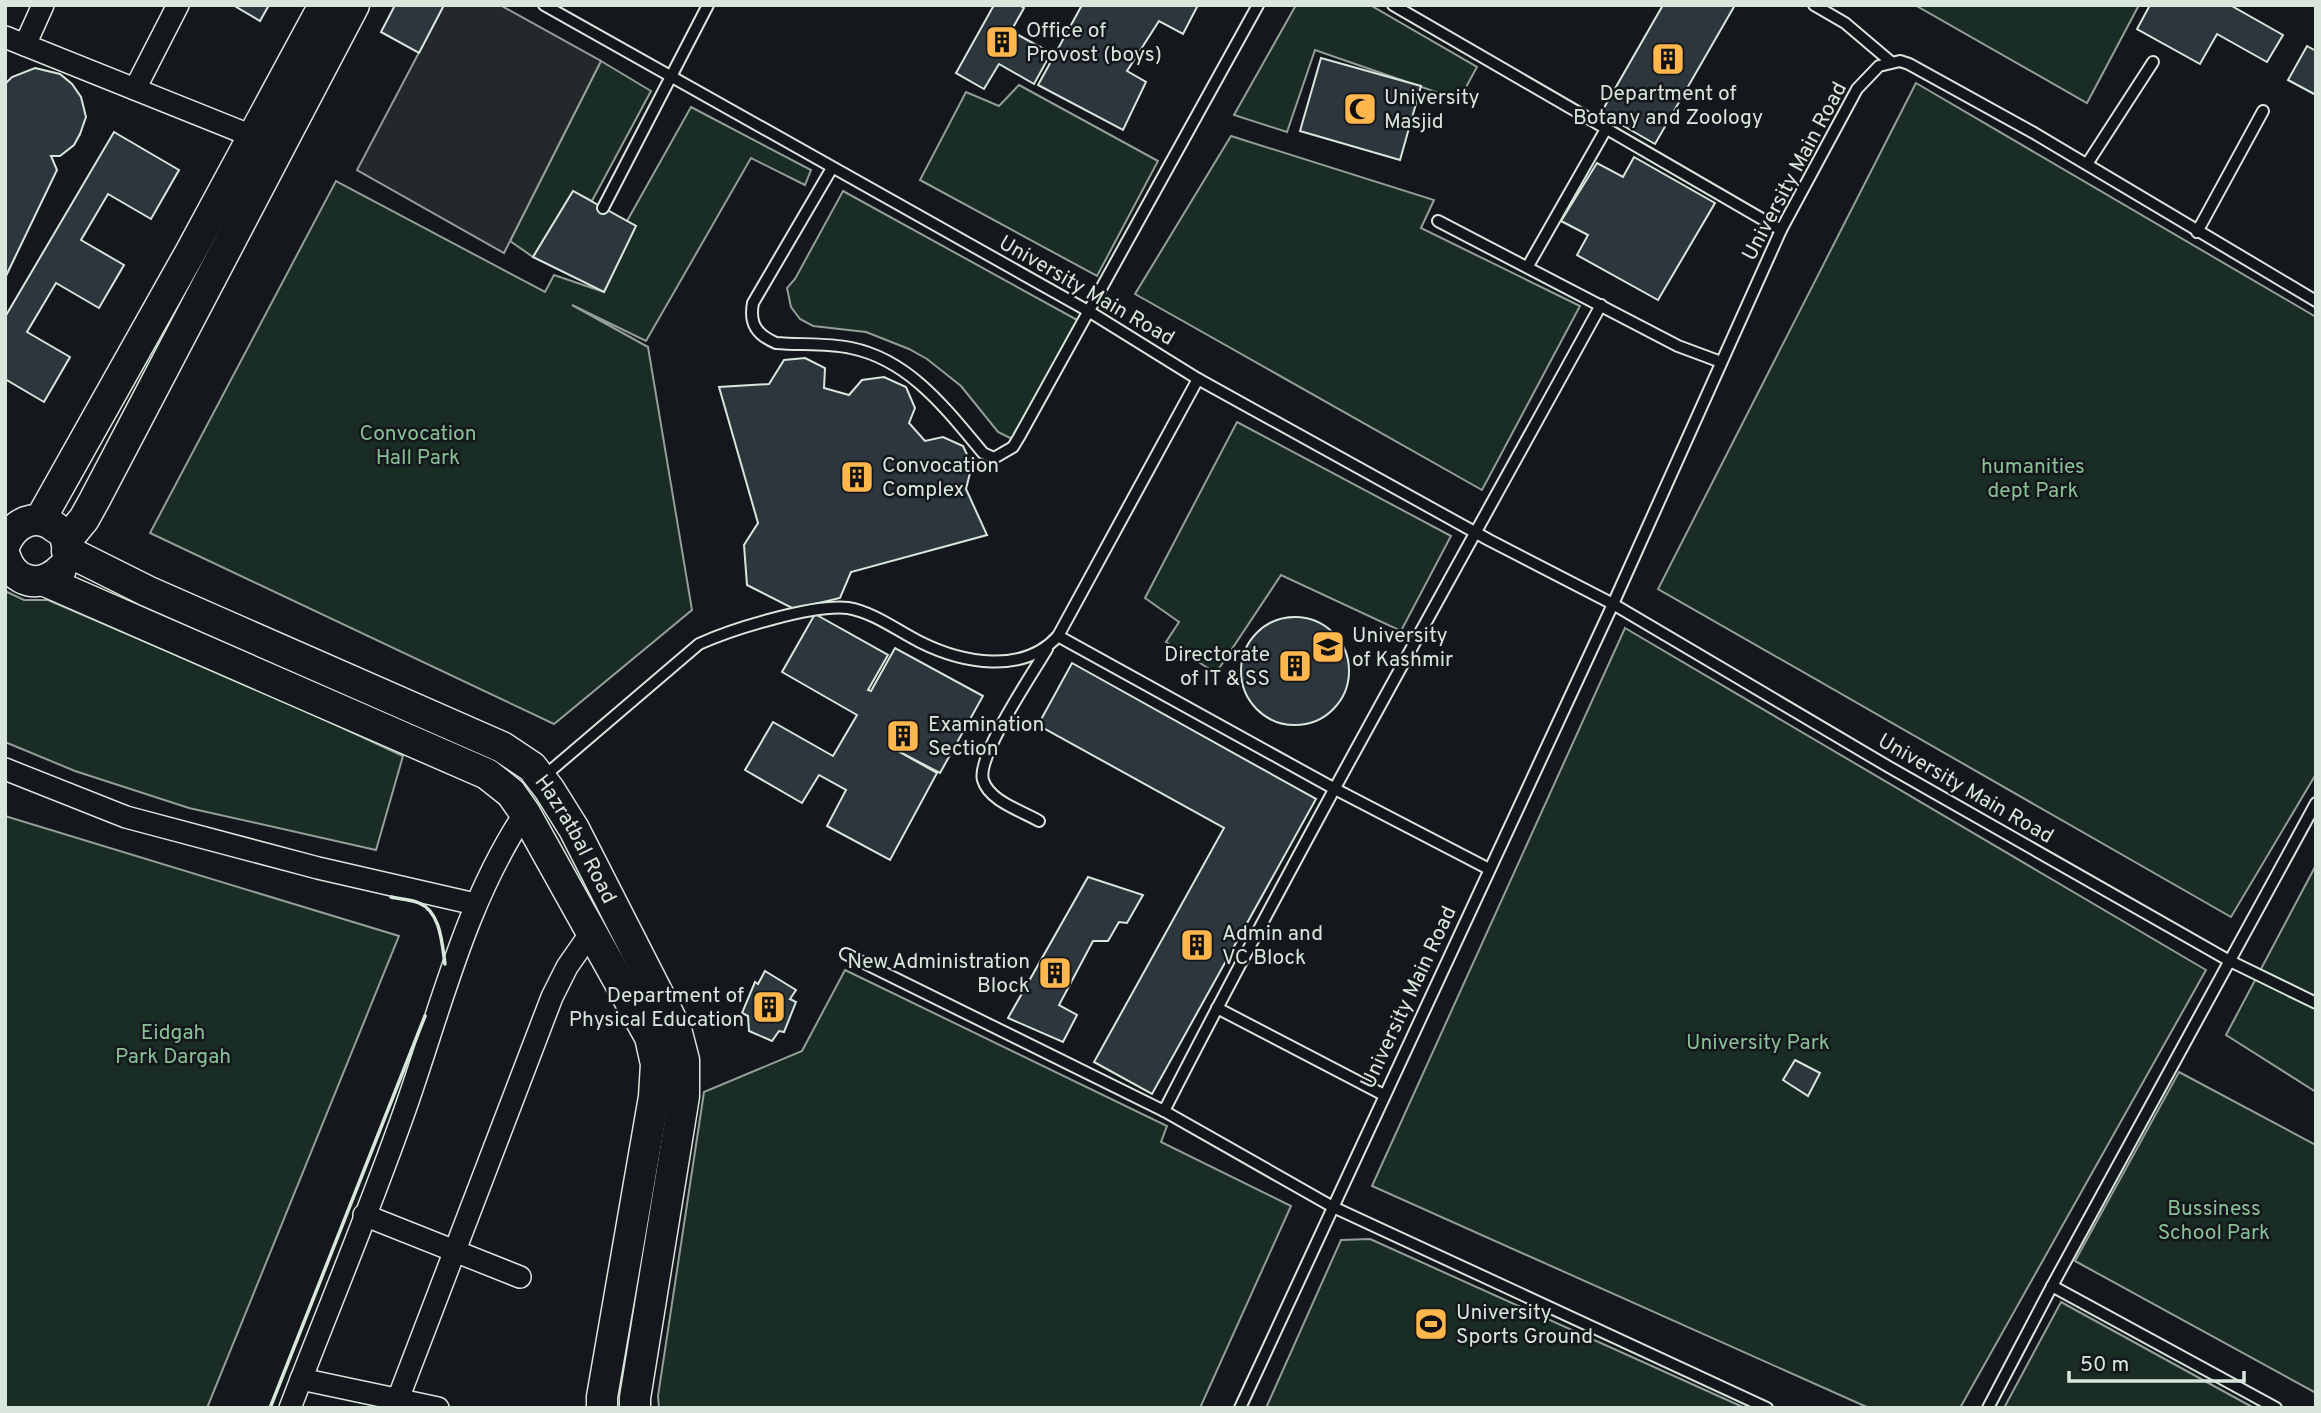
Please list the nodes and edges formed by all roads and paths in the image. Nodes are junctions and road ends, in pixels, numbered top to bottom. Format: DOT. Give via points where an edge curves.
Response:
graph roads {
  1 [pos="43,5"];
  2 [pos="178,5"];
  3 [pos="324,5"];
  4 [pos="354,5"];
  5 [pos="544,5"];
  6 [pos="708,5"];
  7 [pos="1258,5"];
  8 [pos="1393,5"];
  9 [pos="1814,5"];
  10 [pos="15,41"];
  11 [pos="1891,62"];
  12 [pos="2153,62"];
  13 [pos="671,75"];
  14 [pos="135,89"];
  15 [pos="2263,111"];
  16 [pos="1606,129"];
  17 [pos="252,136"];
  18 [pos="2087,164"];
  19 [pos="832,168"];
  20 [pos="603,208"];
  21 [pos="1438,221"];
  22 [pos="1781,230"];
  23 [pos="2197,232"];
  24 [pos="1528,266"];
  25 [pos="2316,301"];
  26 [pos="1601,305"];
  27 [pos="1090,312"];
  28 [pos="1721,362"];
  29 [pos="1198,379"];
  30 [pos="1476,533"];
  31 [pos="12,543"];
  32 [pos="66,546"];
  33 [pos="45,581"];
  34 [pos="1613,604"];
  35 [pos="1058,636"];
  36 [pos="1048,647"];
  37 [pos="5,769"];
  38 [pos="545,784"];
  39 [pos="1335,789"];
  40 [pos="2316,803"];
  41 [pos="525,813"];
  42 [pos="1039,821"];
  43 [pos="1489,869"];
  44 [pos="475,904"];
  45 [pos="592,931"];
  46 [pos="846,954"];
  47 [pos="2228,960"];
  48 [pos="2316,1003"];
  49 [pos="1217,1008"];
  50 [pos="1384,1095"];
  51 [pos="1164,1111"];
  52 [pos="1333,1207"];
  53 [pos="364,1215"];
  54 [pos="456,1251"];
  55 [pos="520,1277"];
  56 [pos="2052,1286"];
  57 [pos="301,1378"];
  58 [pos="398,1399"];
  59 [pos="290,1408"];
  60 [pos="438,1408"];
  61 [pos="602,1408"];
  62 [pos="635,1408"];
  63 [pos="1240,1408"];
  64 [pos="1767,1408"];
  65 [pos="1989,1408"];
  66 [pos="2276,1408"];
  1 -- 10 [label="street"];
  2 -- 14 [label="street"];
  3 -- 17 [label="main road"];
  4 -- 32 [label="main road" via="94,501"];
  5 -- 13 [label="lane, University Main Road"];
  6 -- 13 [label="lane"];
  7 -- 27 [label="lane"];
  8 -- 16 [label="lane"];
  9 -- 11 [label="lane" via="1845,23"];
  10 -- 14 [label="street"];
  11 -- 18 [label="lane" via="1909,64"];
  11 -- 22 [label="lane, University Main Road" via="1879,66 1857,89"];
  12 -- 18 [label="lane"];
  13 -- 19 [label="lane, University Main Road"];
  13 -- 20 [label="lane"];
  14 -- 17 [label="street"];
  15 -- 23 [label="lane"];
  16 -- 22 [label="lane"];
  16 -- 24 [label="lane"];
  17 -- 31 [label="main road" via="190,253"];
  18 -- 23 [label="lane"];
  19 -- 27 [label="lane, University Main Road"];
  19 -- 27 [label="lane" via="753,303 753,325 766,339 852,348 895,365 930,391 984,453 994,458 1013,447"];
  21 -- 24 [label="lane"];
  22 -- 28 [label="lane, University Main Road"];
  23 -- 25 [label="lane"];
  24 -- 26 [label="lane"];
  26 -- 28 [label="lane" via="1678,346"];
  26 -- 30 [label="lane"];
  27 -- 29 [label="lane, University Main Road"];
  28 -- 34 [label="lane, University Main Road"];
  29 -- 30 [label="lane, University Main Road"];
  29 -- 35 [label="lane"];
  30 -- 34 [label="lane, University Main Road"];
  30 -- 39 [label="lane"];
  31 -- 32 [label="main road" via="52,524 62,533"];
  31 -- 33 [label="main road" via="24,580"];
  32 -- 33 [label="main road" via="61,570"];
  32 -- 38 [label="main road, Hazratbal Road" via="147,591 502,747 532,767"];
  33 -- 41 [label="main road, Hazratbal Road" via="487,774 511,793"];
  34 -- 43 [label="lane, University Main Road"];
  34 -- 47 [label="lane, University Main Road"];
  35 -- 36 [label="lane"];
  35 -- 39 [label="lane"];
  36 -- 38 [label="lane" via="1033,656 983,662 924,644 863,612 838,608 815,609 718,635 699,644"];
  36 -- 42 [label="lane" via="985,757 982,770 983,782 999,800"];
  37 -- 44 [label="street" via="126,817"];
  38 -- 41 [label="main road"];
  38 -- 62 [label="main road, Hazratbal Road" via="574,829 676,1029 684,1060 684,1096"];
  39 -- 43 [label="lane"];
  39 -- 49 [label="lane"];
  40 -- 47 [label="lane"];
  41 -- 44 [label="street"];
  41 -- 45 [label="main road, Hazratbal Road"];
  43 -- 50 [label="lane, University Main Road"];
  44 -- 53 [label="street"];
  45 -- 54 [label="street" via="551,997"];
  45 -- 61 [label="main road, Hazratbal Road" via="650,1037 656,1063"];
  46 -- 51 [label="lane"];
  47 -- 48 [label="lane, University Main Road"];
  47 -- 56 [label="lane"];
  49 -- 50 [label="lane"];
  49 -- 51 [label="lane"];
  50 -- 52 [label="lane, University Main Road"];
  51 -- 52 [label="lane"];
  52 -- 63 [label="lane, University Main Road"];
  52 -- 64 [label="lane"];
  53 -- 54 [label="street"];
  53 -- 57 [label="street"];
  54 -- 55 [label="street"];
  54 -- 58 [label="street"];
  56 -- 65 [label="lane"];
  56 -- 66 [label="lane"];
  57 -- 58 [label="street"];
  57 -- 59 [label="street"];
  58 -- 60 [label="street"];
}
